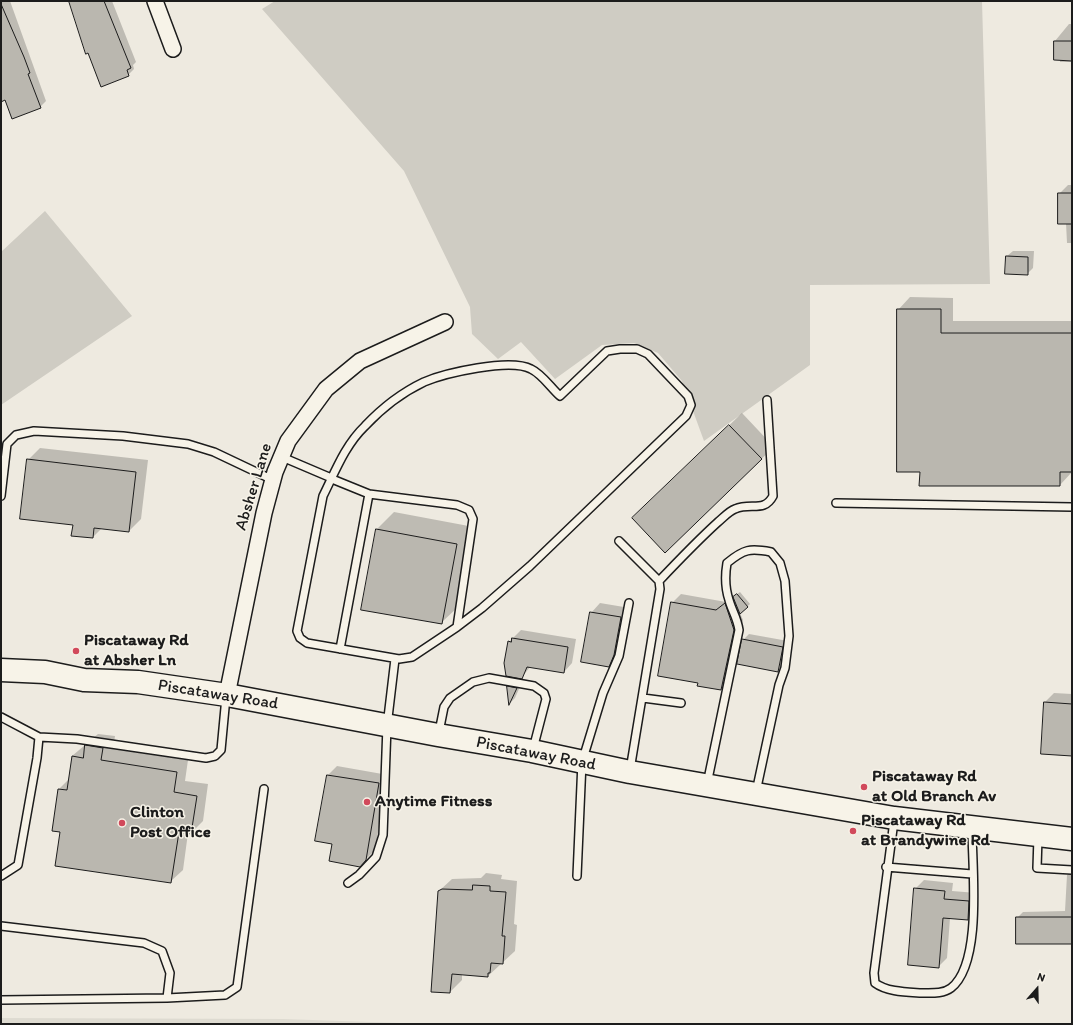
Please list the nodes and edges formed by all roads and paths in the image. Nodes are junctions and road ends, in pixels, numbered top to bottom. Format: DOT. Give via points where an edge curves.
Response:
graph roads {
  1 [pos="155,1"];
  2 [pos="173,50"];
  3 [pos="445,322"];
  4 [pos="767,400"];
  5 [pos="282,456"];
  6 [pos="332,479"];
  7 [pos="273,480"];
  8 [pos="369,494"];
  9 [pos="1,496"];
  10 [pos="836,503"];
  11 [pos="1072,507"];
  12 [pos="619,541"];
  13 [pos="659,581"];
  14 [pos="629,603"];
  15 [pos="457,627"];
  16 [pos="340,649"];
  17 [pos="395,659"];
  18 [pos="1,670"];
  19 [pos="227,695"];
  20 [pos="643,698"];
  21 [pos="681,703"];
  22 [pos="1,717"];
  23 [pos="387,726"];
  24 [pos="438,736"];
  25 [pos="39,737"];
  26 [pos="532,751"];
  27 [pos="582,762"];
  28 [pos="630,772"];
  29 [pos="707,785"];
  30 [pos="264,789"];
  31 [pos="755,794"];
  32 [pos="894,818"];
  33 [pos="972,829"];
  34 [pos="1038,836"];
  35 [pos="1072,839"];
  36 [pos="886,867"];
  37 [pos="1072,870"];
  38 [pos="972,874"];
  39 [pos="1,876"];
  40 [pos="577,876"];
  41 [pos="348,883"];
  42 [pos="1,926"];
  43 [pos="167,998"];
  44 [pos="1,1000"];
  1 -- 2 [label="street"];
  3 -- 5 [label="street, Absher Lane" via="360,361 326,389 288,441"];
  4 -- 13 [label="lane" via="773,496 770,502 765,506 734,509 691,546"];
  5 -- 6 [label="lane"];
  5 -- 7 [label="street, Absher Lane"];
  6 -- 8 [label="lane"];
  6 -- 15 [label="lane" via="342,456 364,426 394,401 424,382 478,367 522,366 532,370 560,396 607,351 637,349 648,354 688,396 691,405 686,416 530,566"];
  6 -- 16 [label="lane" via="323,496 297,631 300,638 307,643"];
  7 -- 9 [label="lane" via="214,452 188,444 123,436 34,430 16,434 7,444"];
  7 -- 19 [label="street, Absher Lane"];
  8 -- 15 [label="lane" via="457,505 469,510 473,519"];
  8 -- 16 [label="lane"];
  10 -- 11 [label="lane"];
  12 -- 13 [label="lane"];
  13 -- 20 [label="lane" via="660,589"];
  14 -- 27 [label="lane" via="619,656 603,693"];
  15 -- 17 [label="lane" via="412,657"];
  16 -- 17 [label="lane"];
  17 -- 23 [label="lane"];
  18 -- 19 [label="main road, Piscataway Road" via="45,672 84,680 138,682"];
  19 -- 23 [label="main road, Piscataway Road"];
  19 -- 25 [label="lane" via="221,750 215,756 206,758 77,739"];
  20 -- 21 [label="lane"];
  20 -- 28 [label="lane"];
  22 -- 25 [label="lane"];
  23 -- 24 [label="main road, Piscataway Road"];
  23 -- 41 [label="lane" via="384,835 376,857"];
  24 -- 26 [label="main road, Piscataway Road"];
  24 -- 26 [label="lane" via="444,707 450,698 473,682 489,678 534,686 544,693 546,699"];
  25 -- 39 [label="lane" via="18,865"];
  26 -- 27 [label="main road, Piscataway Road"];
  27 -- 28 [label="main road, Piscataway Road"];
  27 -- 40 [label="lane"];
  28 -- 29 [label="main road, Piscataway Road"];
  29 -- 31 [label="main road, Piscataway Road"];
  29 -- 31 [label="lane" via="739,630 725,578 727,563 741,551 754,549 771,552 780,563 785,581 789,636 785,668"];
  30 -- 43 [label="lane" via="237,987 225,995"];
  31 -- 32 [label="main road, Piscataway Road"];
  32 -- 33 [label="main road, Piscataway Road"];
  32 -- 36 [label="lane"];
  33 -- 34 [label="main road, Piscataway Road"];
  33 -- 38 [label="lane"];
  34 -- 35 [label="main road, Piscataway Road"];
  34 -- 37 [label="lane" via="1037,868"];
  36 -- 38 [label="lane"];
  36 -- 38 [label="lane" via="875,983 881,988 910,992 940,993 951,988 964,972 970,951 975,908"];
  42 -- 43 [label="lane" via="144,943 162,951 170,973"];
  43 -- 44 [label="lane"];
}
